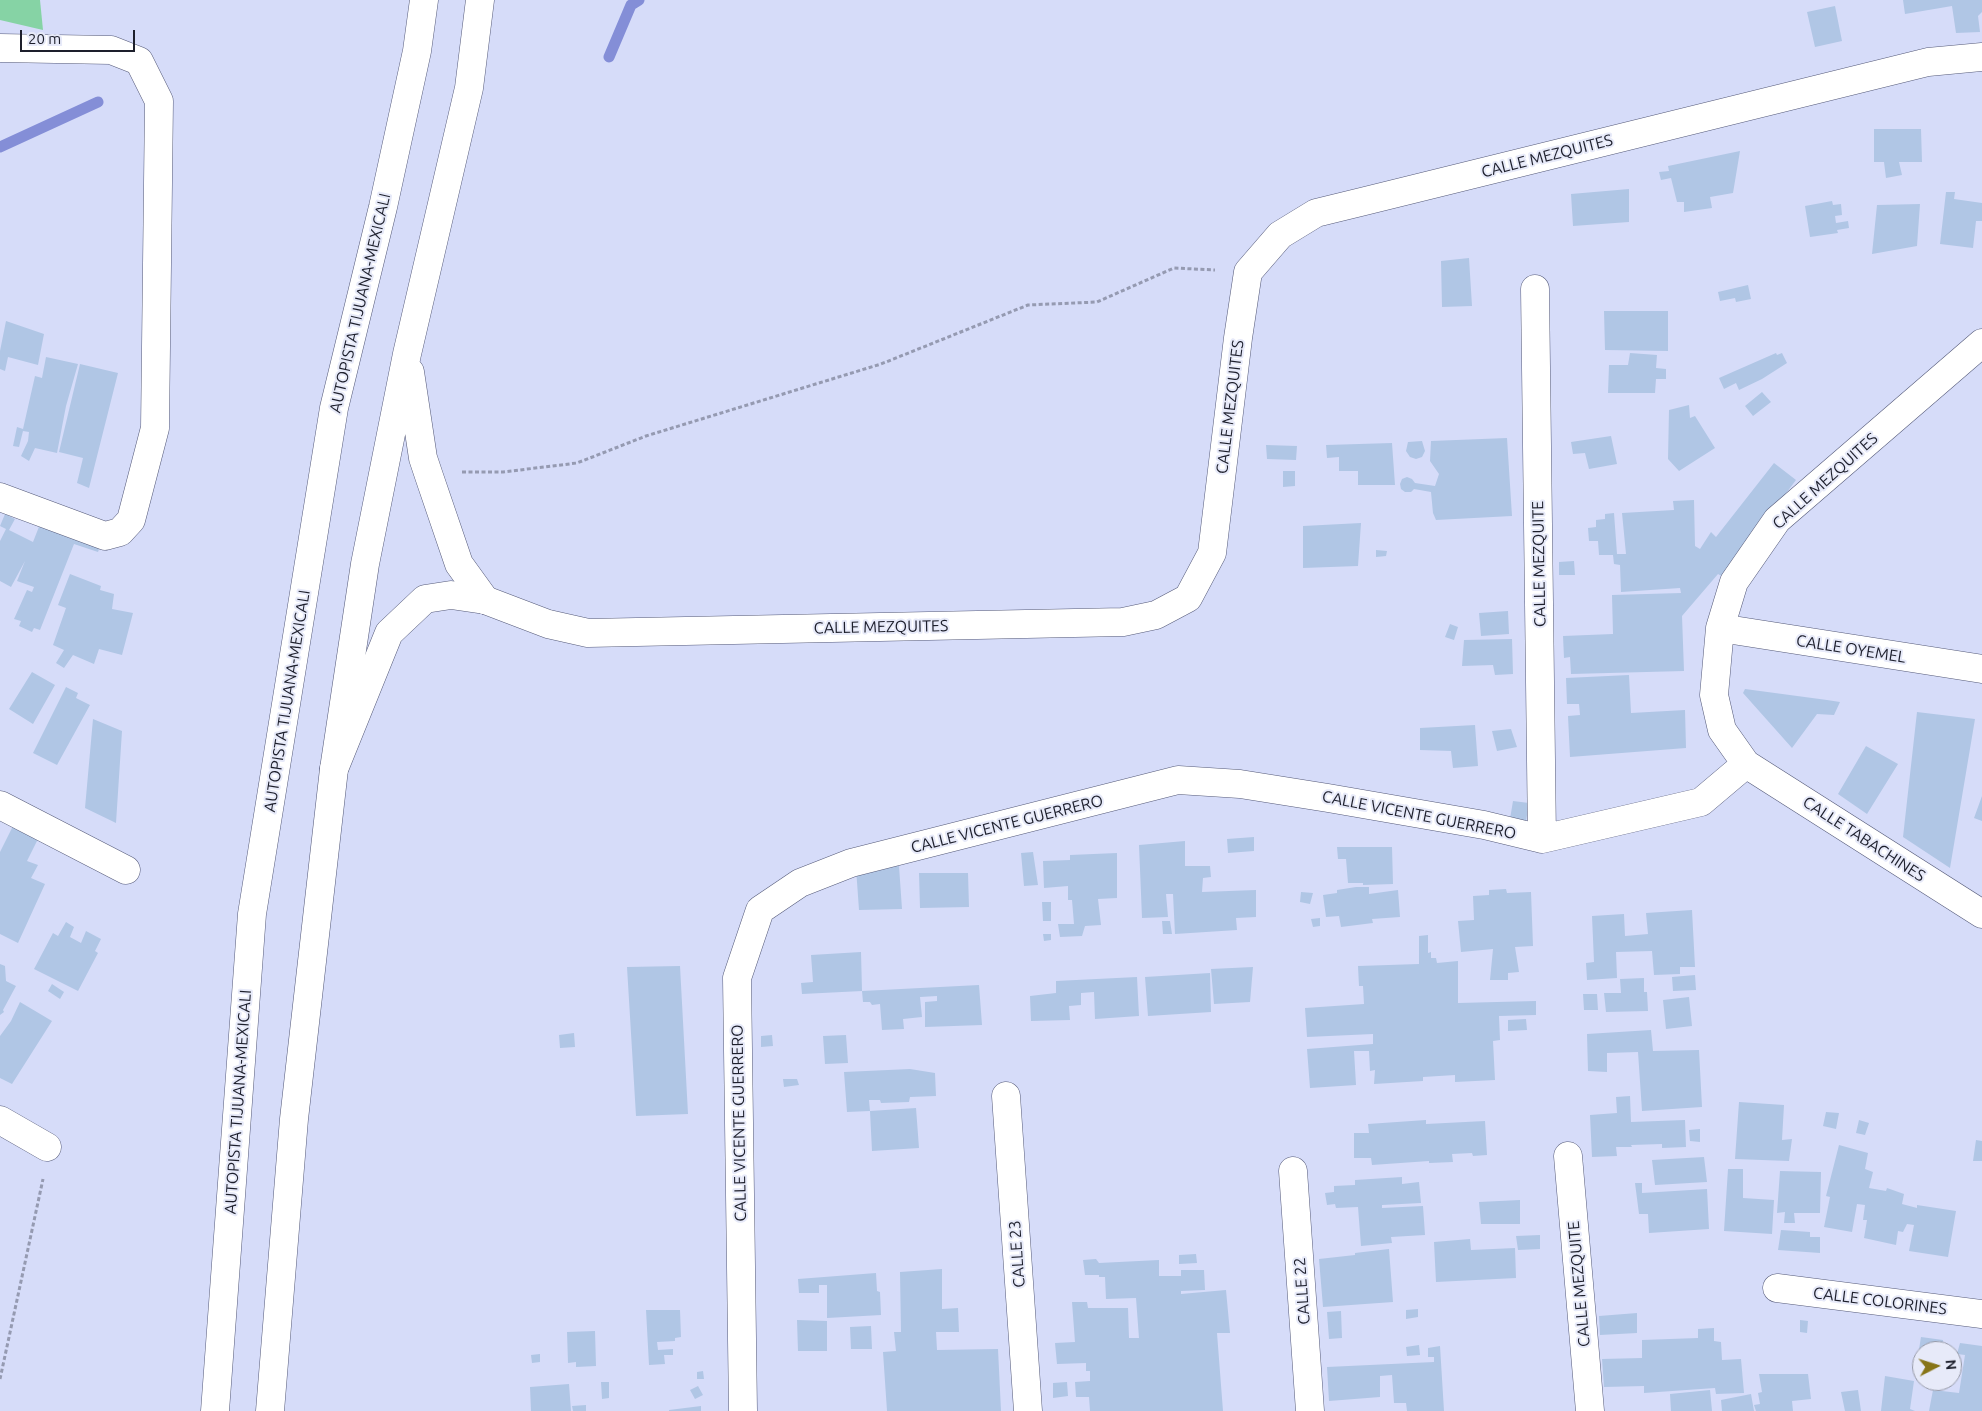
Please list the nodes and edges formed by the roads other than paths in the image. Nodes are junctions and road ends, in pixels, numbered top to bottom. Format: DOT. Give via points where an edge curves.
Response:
graph roads {
  1 [pos="416,0"];
  2 [pos="424,0"];
  3 [pos="480,0"];
  4 [pos="495,0"];
  5 [pos="0,48"];
  6 [pos="417,51"];
  7 [pos="1982,56"];
  8 [pos="469,88"];
  9 [pos="1535,289"];
  10 [pos="1982,343"];
  11 [pos="407,354"];
  12 [pos="0,497"];
  13 [pos="485,600"];
  14 [pos="1720,628"];
  15 [pos="1982,670"];
  16 [pos="1746,764"];
  17 [pos="334,769"];
  18 [pos="0,805"];
  19 [pos="1542,839"];
  20 [pos="126,870"];
  21 [pos="1982,914"];
  22 [pos="1006,1096"];
  23 [pos="0,1120"];
  24 [pos="47,1147"];
  25 [pos="1568,1156"];
  26 [pos="1293,1171"];
  27 [pos="1777,1288"];
  28 [pos="1982,1314"];
  29 [pos="215,1411"];
  30 [pos="270,1411"];
  31 [pos="743,1411"];
  32 [pos="1028,1411"];
  33 [pos="1310,1411"];
  34 [pos="1590,1411"];
  1 -- 6 [label="main road"];
  2 -- 6 [label="main road, AUTOPISTA TIJUANA-MEXICALI"];
  3 -- 8 [label="main road"];
  4 -- 8 [label="main road"];
  5 -- 12 [label="main road" via="112,50 139,61 159,101 155,428 132,520 120,532 105,536"];
  6 -- 29 [label="main road, AUTOPISTA TIJUANA-MEXICALI" via="334,408 252,914"];
  7 -- 13 [label="main road, CALLE MEZQUITES" via="1928,62 1316,213 1280,235 1248,272 1212,553 1188,598 1156,614 1123,622 588,633 548,624"];
  8 -- 11 [label="main road"];
  9 -- 19 [label="main road, CALLE MEZQUITE"];
  10 -- 14 [label="main road, CALLE MEZQUITES" via="1776,520 1734,582"];
  11 -- 13 [label="main road" via="423,458 458,564"];
  11 -- 17 [label="main road" via="365,564"];
  13 -- 17 [label="main road, CALLE MEZQUITES" via="451,594 425,599 389,633"];
  14 -- 15 [label="main road, CALLE OYEMEL"];
  14 -- 16 [label="main road, CALLE MEZQUITES" via="1714,695 1722,730"];
  16 -- 19 [label="main road, CALLE VICENTE GUERRERO" via="1701,802"];
  16 -- 21 [label="main road, CALLE TABACHINES"];
  17 -- 30 [label="main road" via="294,1119"];
  18 -- 20 [label="main road"];
  19 -- 31 [label="main road, CALLE VICENTE GUERRERO" via="1484,825 1328,798 1240,784 1178,780 851,864 800,883 760,910 737,978"];
  22 -- 32 [label="main road, CALLE 23"];
  23 -- 24 [label="main road"];
  25 -- 34 [label="main road, CALLE MEZQUITE"];
  26 -- 33 [label="main road, CALLE 22"];
  27 -- 28 [label="main road, CALLE COLORINES"];
}
